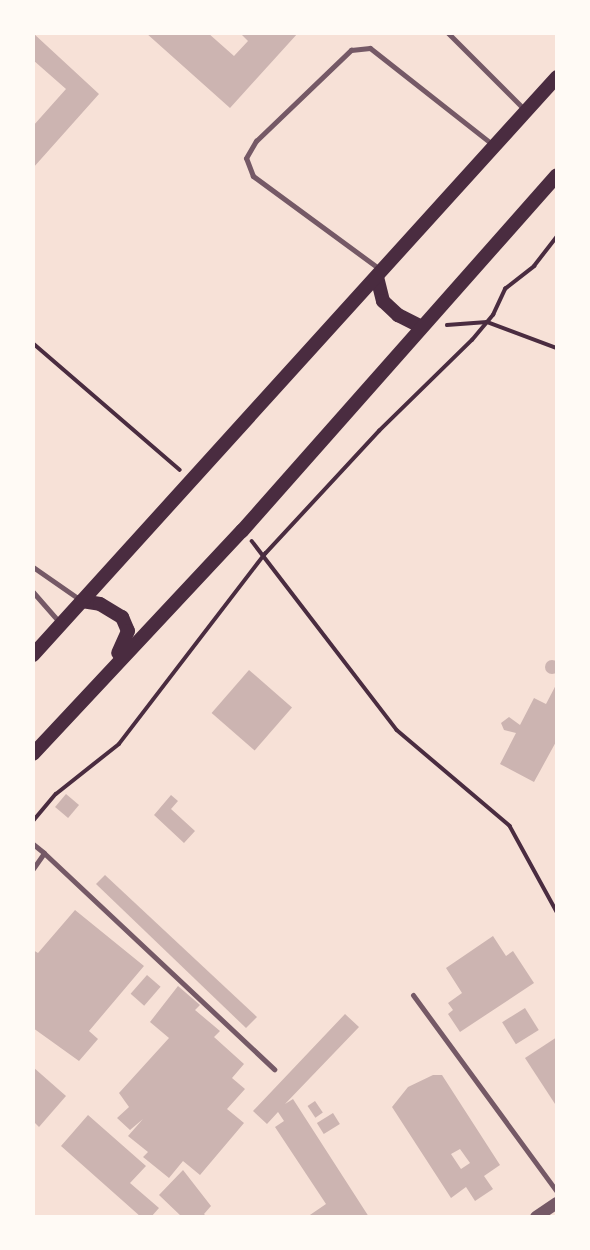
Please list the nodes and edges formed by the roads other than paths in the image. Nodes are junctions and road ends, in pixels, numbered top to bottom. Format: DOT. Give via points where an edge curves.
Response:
graph roads {
  1 [pos="448,33"];
  2 [pos="557,77"];
  3 [pos="526,111"];
  4 [pos="495,146"];
  5 [pos="557,175"];
  6 [pos="380,274"];
  7 [pos="421,326"];
  8 [pos="33,567"];
  9 [pos="33,592"];
  10 [pos="82,601"];
  11 [pos="61,624"];
  12 [pos="33,656"];
  13 [pos="102,678"];
  14 [pos="33,754"];
  15 [pos="33,844"];
  16 [pos="44,853"];
  17 [pos="33,869"];
  18 [pos="412,995"];
  19 [pos="274,1069"];
  20 [pos="557,1192"];
  21 [pos="557,1203"];
  22 [pos="536,1217"];
  1 -- 3 [label="lane"];
  2 -- 3 [label="main road"];
  3 -- 4 [label="main road"];
  4 -- 6 [label="main road"];
  4 -- 6 [label="lane" via="370,48 351,50 256,141 246,158 253,176"];
  5 -- 7 [label="main road"];
  6 -- 7 [label="main road" via="378,291 390,308"];
  6 -- 10 [label="main road"];
  7 -- 13 [label="main road" via="242,531"];
  8 -- 10 [label="lane"];
  9 -- 11 [label="lane"];
  10 -- 11 [label="main road"];
  10 -- 13 [label="main road" via="115,611 128,631 127,641"];
  11 -- 12 [label="main road"];
  13 -- 14 [label="main road"];
  15 -- 16 [label="lane"];
  16 -- 17 [label="lane"];
  16 -- 19 [label="lane"];
  18 -- 20 [label="lane"];
  21 -- 22 [label="street"];
}
